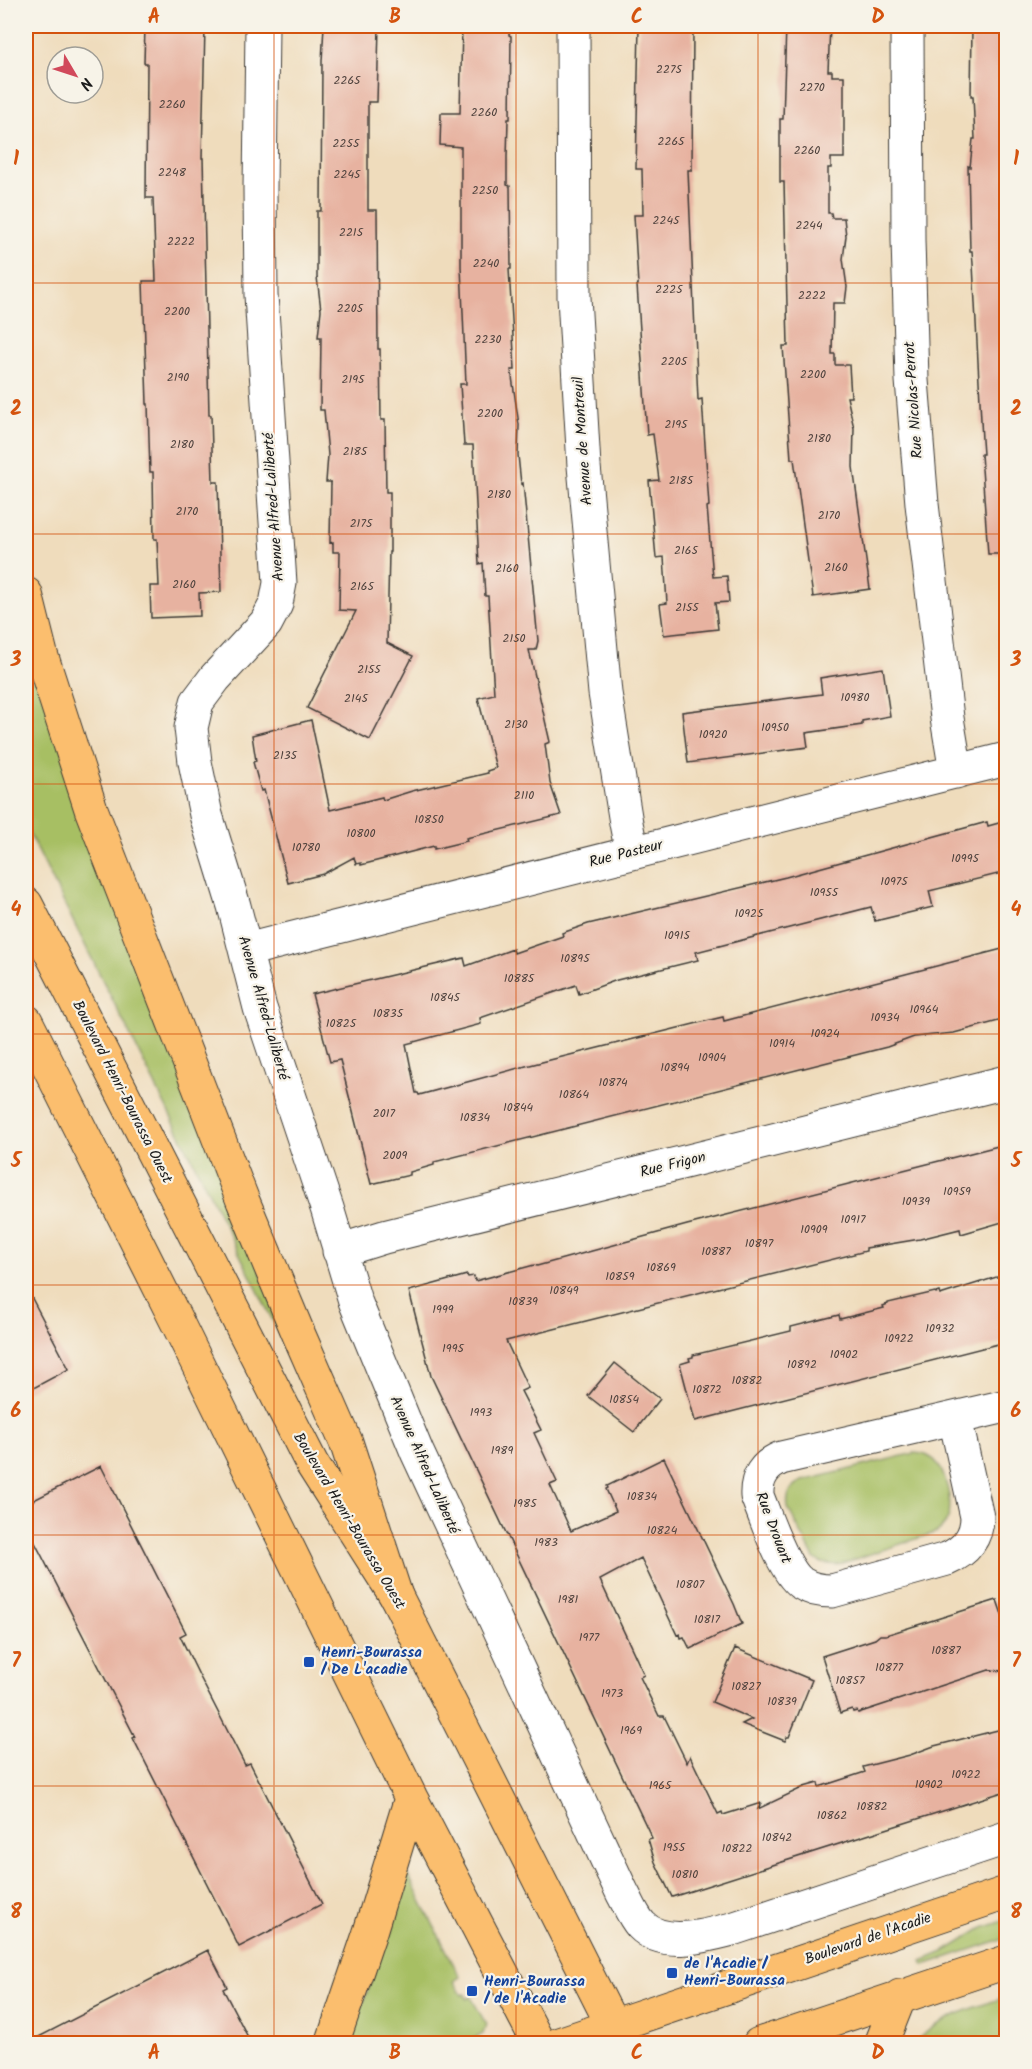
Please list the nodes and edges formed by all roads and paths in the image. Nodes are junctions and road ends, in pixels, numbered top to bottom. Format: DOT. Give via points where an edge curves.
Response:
graph roads {
  1 [pos="262,26"];
  2 [pos="573,26"];
  3 [pos="907,26"];
  4 [pos="26,594"];
  5 [pos="1006,759"];
  6 [pos="956,772"];
  7 [pos="632,853"];
  8 [pos="26,904"];
  9 [pos="246,950"];
  10 [pos="26,1022"];
  11 [pos="1006,1082"];
  12 [pos="339,1251"];
  13 [pos="1006,1406"];
  14 [pos="956,1418"];
  15 [pos="396,1596"];
  16 [pos="411,1798"];
  17 [pos="1006,1838"];
  18 [pos="1006,1893"];
  19 [pos="1006,1962"];
  20 [pos="900,1996"];
  21 [pos="617,2034"];
  22 [pos="332,2043"];
  23 [pos="539,2043"];
  24 [pos="559,2043"];
  25 [pos="759,2043"];
  26 [pos="880,2043"];
  1 -- 9 [label="street, Avenue Alfred-Laliberté" via="261,295 280,583 276,604 266,623 202,695 191,728 206,815"];
  2 -- 7 [label="street, Avenue de Montreuil" via="574,297 585,486 605,693"];
  3 -- 6 [label="street, Rue Nicolas-Perrot" via="913,392 922,504"];
  4 -- 15 [label="main road" via="41,654 91,809 243,1201 346,1442"];
  5 -- 6 [label="street, Rue Pasteur"];
  6 -- 7 [label="street, Rue Pasteur"];
  7 -- 9 [label="street, Rue Pasteur"];
  8 -- 15 [label="main road, Boulevard Henri-Bourassa Ouest" via="312,1464"];
  9 -- 12 [label="street, Avenue Alfred-Laliberté" via="260,1008"];
  10 -- 16 [label="main road"];
  11 -- 12 [label="street, Rue Frigon"];
  12 -- 17 [label="street, Avenue Alfred-Laliberté" via="355,1301 417,1452 613,1872 641,1924 666,1937 707,1935"];
  13 -- 14 [label="street, Rue Drouart"];
  14 -- 14 [label="street, Rue Drouart" via="769,1464 760,1475 757,1496 786,1564 801,1583 816,1590 832,1591 947,1559 967,1546 977,1517"];
  15 -- 21 [label="main road, Boulevard Henri-Bourassa Ouest"];
  16 -- 22 [label="main road"];
  16 -- 23 [label="main road"];
  18 -- 21 [label="main road, Boulevard de l'Acadie"];
  19 -- 20 [label="main road"];
  20 -- 25 [label="main road"];
  20 -- 26 [label="main road"];
  21 -- 24 [label="main road, Boulevard de l'Acadie"];
}
